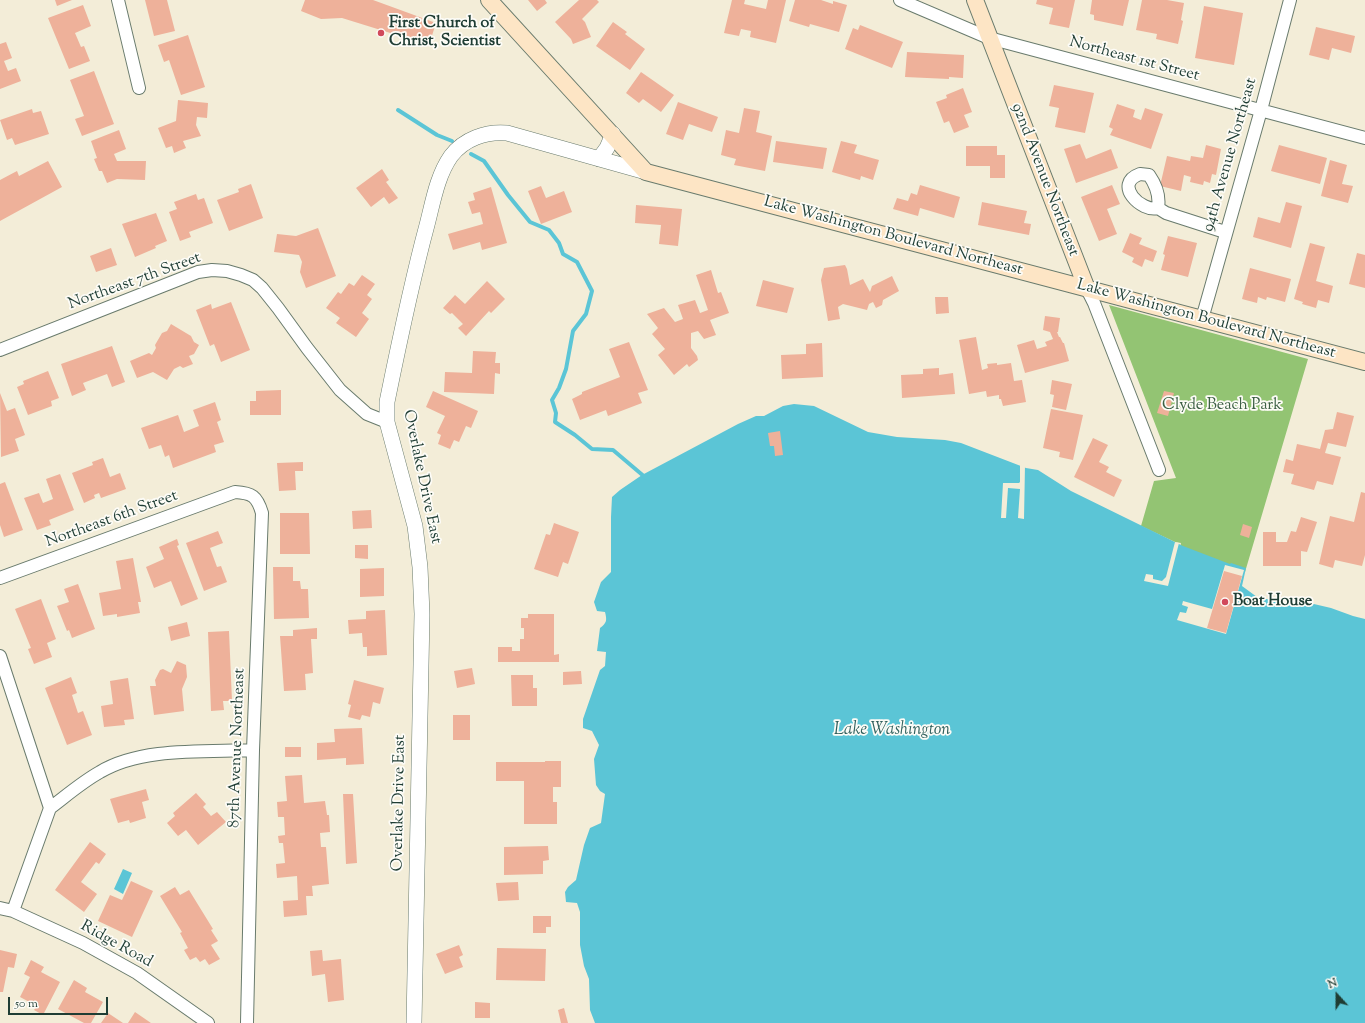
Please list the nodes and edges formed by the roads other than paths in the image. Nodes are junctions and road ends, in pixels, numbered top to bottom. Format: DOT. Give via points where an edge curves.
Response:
graph roads {
  1 [pos="118,0"];
  2 [pos="489,0"];
  3 [pos="900,0"];
  4 [pos="975,0"];
  5 [pos="1290,0"];
  6 [pos="989,38"];
  7 [pos="139,88"];
  8 [pos="1261,110"];
  9 [pos="613,134"];
  10 [pos="1365,138"];
  11 [pos="599,159"];
  12 [pos="646,172"];
  13 [pos="1158,208"];
  14 [pos="1225,232"];
  15 [pos="1087,289"];
  16 [pos="1202,319"];
  17 [pos="0,350"];
  18 [pos="1365,362"];
  19 [pos="387,422"];
  20 [pos="1159,470"];
  21 [pos="235,492"];
  22 [pos="0,578"];
  23 [pos="0,656"];
  24 [pos="253,750"];
  25 [pos="50,808"];
  26 [pos="0,908"];
  27 [pos="13,911"];
  28 [pos="208,1023"];
  29 [pos="247,1023"];
  30 [pos="414,1023"];
  1 -- 7 [label="street"];
  2 -- 9 [label="main road"];
  3 -- 6 [label="street, Northeast 1st Street"];
  4 -- 6 [label="main road, 92nd Avenue Northeast"];
  5 -- 8 [label="street, 94th Avenue Northeast"];
  6 -- 8 [label="street, Northeast 1st Street"];
  6 -- 15 [label="main road, 92nd Avenue Northeast"];
  8 -- 10 [label="street, Northeast 1st Street"];
  8 -- 14 [label="street, 94th Avenue Northeast"];
  9 -- 11 [label="street"];
  9 -- 12 [label="main road"];
  11 -- 12 [label="street, Overlake Drive East"];
  11 -- 19 [label="street, Overlake Drive East" via="507,132 488,133 475,138 464,144 452,156 437,188 415,270 387,402"];
  12 -- 15 [label="main road, Lake Washington Boulevard Northeast"];
  13 -- 14 [label="street" via="1166,213"];
  14 -- 16 [label="street, 94th Avenue Northeast"];
  15 -- 16 [label="main road, Lake Washington Boulevard Northeast"];
  15 -- 20 [label="street, 92nd Avenue Northeast"];
  16 -- 18 [label="main road, Lake Washington Boulevard Northeast"];
  17 -- 19 [label="street, Northeast 7th Street" via="198,272 227,271 253,280 262,288 340,390 367,414"];
  19 -- 30 [label="street, Overlake Drive East" via="415,526 420,567 422,614"];
  21 -- 22 [label="street, Northeast 6th Street"];
  21 -- 24 [label="street, 87th Avenue Northeast" via="252,495 259,502 262,513"];
  23 -- 25 [label="street"];
  24 -- 25 [label="street" via="162,754 120,762 100,772"];
  24 -- 29 [label="street, 87th Avenue Northeast"];
  25 -- 27 [label="street"];
  26 -- 27 [label="street, Ridge Road"];
  27 -- 28 [label="street, Ridge Road" via="83,943 137,973"];
}
